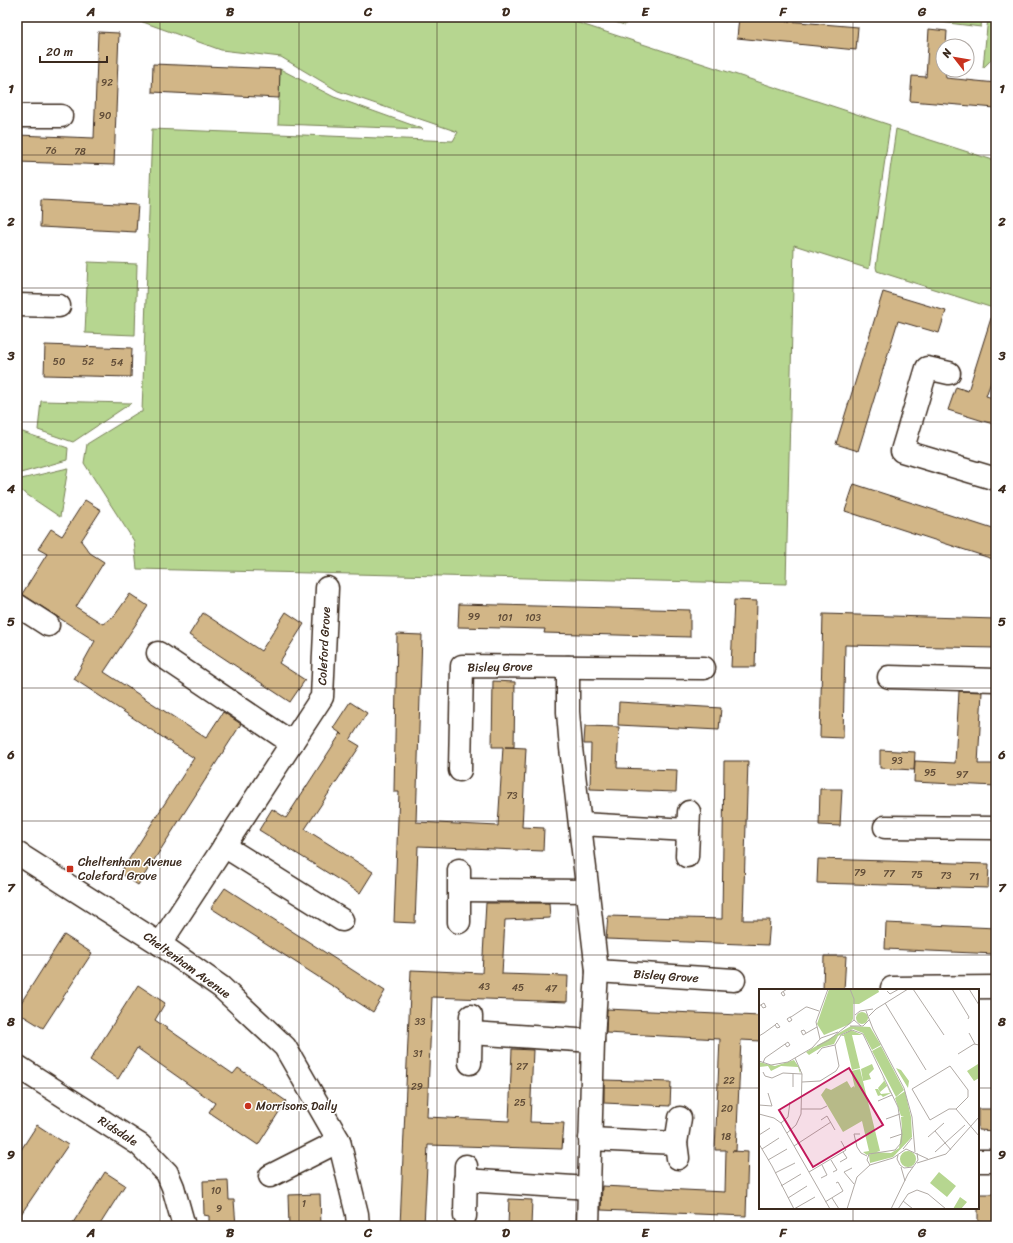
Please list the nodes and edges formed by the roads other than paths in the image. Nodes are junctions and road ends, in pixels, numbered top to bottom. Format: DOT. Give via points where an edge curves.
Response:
graph roads {
  1 [pos="17,116"];
  2 [pos="61,116"];
  3 [pos="17,305"];
  4 [pos="59,306"];
  5 [pos="949,372"];
  6 [pos="996,479"];
  7 [pos="327,588"];
  8 [pos="17,605"];
  9 [pos="48,625"];
  10 [pos="158,653"];
  11 [pos="568,667"];
  12 [pos="704,668"];
  13 [pos="889,677"];
  14 [pos="996,680"];
  15 [pos="292,743"];
  16 [pos="460,770"];
  17 [pos="581,824"];
  18 [pos="884,827"];
  19 [pos="996,828"];
  20 [pos="224,846"];
  21 [pos="17,853"];
  22 [pos="687,856"];
  23 [pos="587,891"];
  24 [pos="342,920"];
  25 [pos="459,922"];
  26 [pos="160,944"];
  27 [pos="597,971"];
  28 [pos="735,981"];
  29 [pos="996,987"];
  30 [pos="892,988"];
  31 [pos="593,1040"];
  32 [pos="470,1063"];
  33 [pos="17,1066"];
  34 [pos="680,1118"];
  35 [pos="590,1139"];
  36 [pos="339,1142"];
  37 [pos="979,1161"];
  38 [pos="996,1161"];
  39 [pos="270,1176"];
  40 [pos="589,1188"];
  41 [pos="465,1216"];
  42 [pos="184,1226"];
  43 [pos="358,1226"];
  44 [pos="588,1226"];
  1 -- 2 [label="street"];
  3 -- 4 [label="street"];
  5 -- 6 [label="street" via="927,368 902,451"];
  7 -- 15 [label="street, Coleford Grove" via="322,697"];
  8 -- 9 [label="street"];
  10 -- 15 [label="street"];
  11 -- 12 [label="street, Bisley Grove"];
  11 -- 16 [label="street, Bisley Grove" via="462,666"];
  11 -- 17 [label="street" via="568,712"];
  13 -- 14 [label="street"];
  15 -- 20 [label="street, Coleford Grove"];
  17 -- 22 [label="street" via="688,821"];
  17 -- 23 [label="street"];
  18 -- 19 [label="street"];
  20 -- 24 [label="street"];
  20 -- 26 [label="street, Coleford Grove"];
  21 -- 26 [label="street, Cheltenham Avenue"];
  23 -- 25 [label="street" via="460,880"];
  23 -- 27 [label="street"];
  26 -- 36 [label="street, Cheltenham Avenue" via="221,987 285,1047"];
  27 -- 28 [label="street, Bisley Grove"];
  27 -- 31 [label="street"];
  29 -- 30 [label="street"];
  31 -- 32 [label="street" via="471,1025"];
  31 -- 35 [label="street"];
  33 -- 42 [label="street, Ridsdale" via="140,1145 167,1173"];
  34 -- 35 [label="street" via="677,1150"];
  35 -- 40 [label="street"];
  36 -- 39 [label="street"];
  36 -- 43 [label="street, Cheltenham Avenue"];
  37 -- 38 [label="street"];
  40 -- 41 [label="street" via="466,1173"];
  40 -- 44 [label="street"];
}
